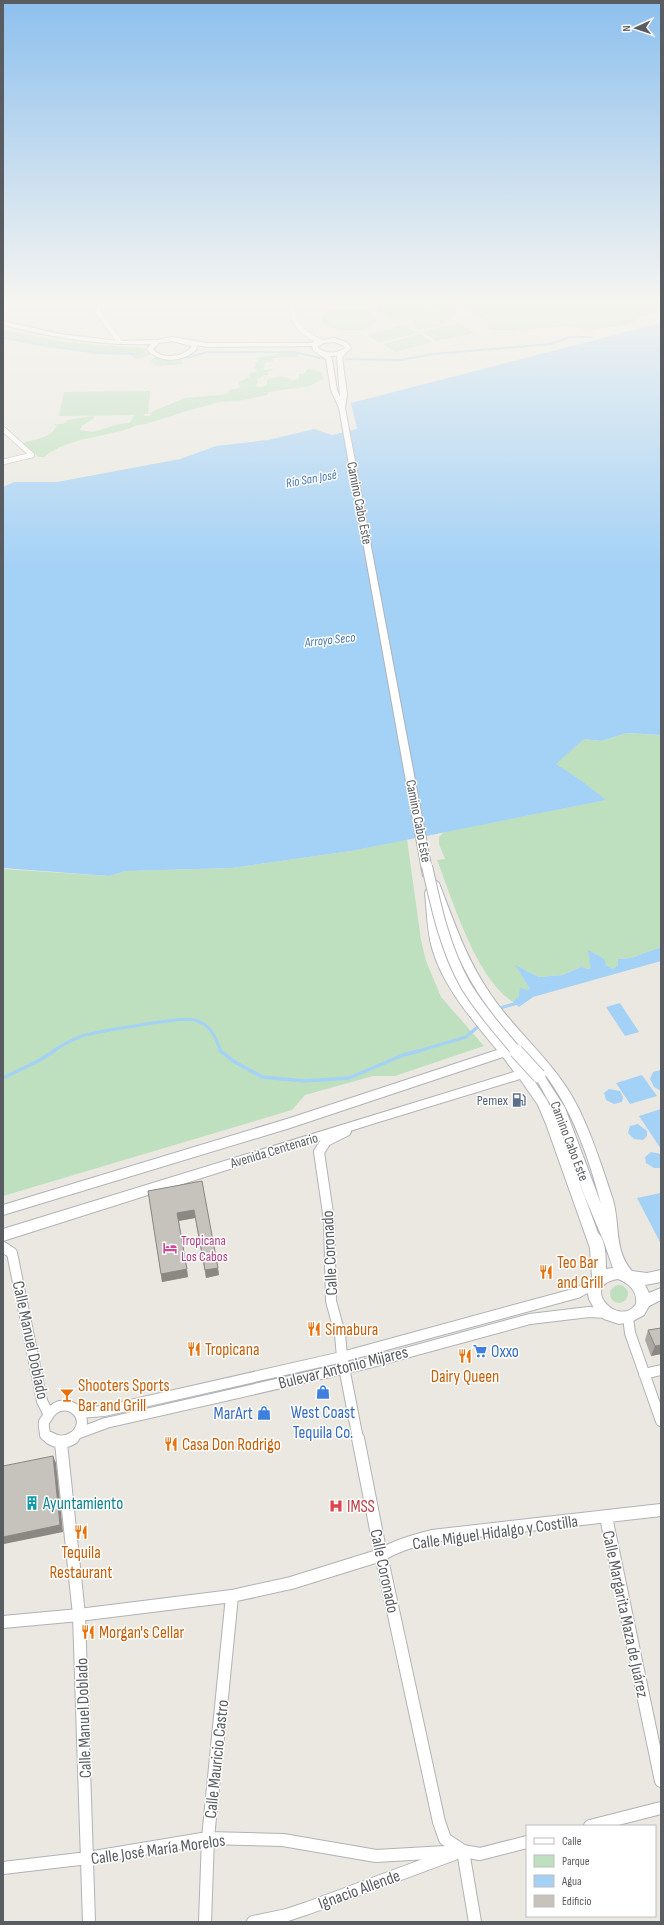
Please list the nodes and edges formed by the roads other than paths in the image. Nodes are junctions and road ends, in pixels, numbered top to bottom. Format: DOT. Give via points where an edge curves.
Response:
graph roads {
  1 [pos="334,390"];
  2 [pos="343,390"];
  3 [pos="342,408"];
  4 [pos="3,429"];
  5 [pos="3,462"];
  6 [pos="427,866"];
  7 [pos="525,1043"];
  8 [pos="504,1052"];
  9 [pos="542,1071"];
  10 [pos="523,1074"];
  11 [pos="369,1120"];
  12 [pos="591,1197"];
  13 [pos="3,1210"];
  14 [pos="3,1235"];
  15 [pos="611,1242"];
  16 [pos="595,1244"];
  17 [pos="3,1247"];
  18 [pos="661,1276"];
  19 [pos="629,1277"];
  20 [pos="598,1280"];
  21 [pos="661,1294"];
  22 [pos="643,1302"];
  23 [pos="609,1314"];
  24 [pos="628,1317"];
  25 [pos="342,1357"];
  26 [pos="345,1368"];
  27 [pos="661,1370"];
  28 [pos="644,1374"];
  29 [pos="48,1413"];
  30 [pos="80,1413"];
  31 [pos="661,1421"];
  32 [pos="79,1433"];
  33 [pos="61,1443"];
  34 [pos="661,1510"];
  35 [pos="606,1517"];
  36 [pos="381,1555"];
  37 [pos="232,1596"];
  38 [pos="79,1615"];
  39 [pos="3,1622"];
  40 [pos="661,1781"];
  41 [pos="661,1808"];
  42 [pos="594,1825"];
  43 [pos="208,1838"];
  44 [pos="526,1842"];
  45 [pos="463,1851"];
  46 [pos="88,1858"];
  47 [pos="3,1868"];
  48 [pos="89,1922"];
  49 [pos="205,1922"];
  50 [pos="253,1922"];
  51 [pos="475,1922"];
  1 -- 3 [label="main road, Camino Cabo Este"];
  2 -- 3 [label="main road, Camino Cabo Este"];
  3 -- 6 [label="main road, Camino Cabo Este"];
  4 -- 5 [label="street" via="32,455"];
  6 -- 7 [label="main road, bridge" via="470,971 487,999"];
  6 -- 8 [label="main road, bridge" via="433,926 440,956 459,995"];
  6 -- 9 [label="main road, Camino Cabo Este, bridge" via="443,930 460,974 476,1001"];
  7 -- 8 [label="main road, Avenida Centenario"];
  7 -- 9 [label="main road"];
  8 -- 10 [label="main road"];
  8 -- 13 [label="main road, Avenida Centenario" via="290,1123"];
  9 -- 10 [label="main road, Avenida Centenario"];
  9 -- 12 [label="main road, Camino Cabo Este" via="559,1108"];
  9 -- 15 [label="main road" via="564,1092 577,1119 606,1200 610,1216"];
  10 -- 11 [label="main road, Avenida Centenario"];
  10 -- 16 [label="main road" via="550,1118"];
  11 -- 14 [label="main road, Avenida Centenario"];
  11 -- 25 [label="street, Calle Coronado" via="328,1139 319,1152 329,1220 331,1301 340,1334"];
  12 -- 15 [label="main road, Camino Cabo Este"];
  12 -- 16 [label="main road, Camino Cabo Este"];
  15 -- 19 [label="main road, Camino Cabo Este" via="619,1266"];
  16 -- 20 [label="main road, Camino Cabo Este" via="599,1258"];
  17 -- 29 [label="street, Calle Manuel Doblado" via="12,1253 42,1401"];
  18 -- 19 [label="main road" via="647,1279"];
  19 -- 20 [label="main road" via="614,1273"];
  19 -- 22 [label="main road" via="641,1288"];
  20 -- 23 [label="main road" via="594,1290 595,1299 600,1308"];
  20 -- 25 [label="street, Bulevar Antonio Mijares" via="577,1293"];
  21 -- 22 [label="main road"];
  22 -- 24 [label="main road" via="638,1311"];
  23 -- 24 [label="main road"];
  23 -- 26 [label="street, Bulevar Antonio Mijares" via="589,1312 530,1319"];
  24 -- 28 [label="street" via="630,1333"];
  25 -- 26 [label="street, Calle Coronado"];
  25 -- 30 [label="street, Bulevar Antonio Mijares" via="111,1410"];
  26 -- 32 [label="street, Bulevar Antonio Mijares" via="106,1423"];
  26 -- 36 [label="street, Calle Coronado"];
  27 -- 28 [label="street"];
  28 -- 31 [label="street"];
  29 -- 30 [label="street" via="65,1405"];
  29 -- 33 [label="street" via="43,1426 45,1435 51,1441"];
  30 -- 32 [label="street" via="83,1423"];
  32 -- 33 [label="street" via="73,1439"];
  33 -- 38 [label="street, Calle Manuel Doblado"];
  34 -- 35 [label="street, Calle Miguel Hidalgo y Costilla"];
  35 -- 36 [label="street, Calle Miguel Hidalgo y Costilla" via="451,1534 411,1541 389,1549"];
  35 -- 40 [label="street, Calle Margarita Maza de Juárez"];
  36 -- 37 [label="street, Calle Miguel Hidalgo y Costilla" via="291,1583"];
  36 -- 45 [label="street, Calle Coronado" via="444,1839"];
  37 -- 38 [label="street, Calle Miguel Hidalgo y Costilla"];
  37 -- 43 [label="street, Calle Mauricio Castro"];
  38 -- 39 [label="street, Calle Miguel Hidalgo y Costilla"];
  38 -- 46 [label="street, Calle Manuel Doblado"];
  41 -- 42 [label="street"];
  43 -- 45 [label="street, Calle José María Morelos" via="283,1840 376,1856"];
  43 -- 46 [label="street, Calle José María Morelos"];
  43 -- 49 [label="street, Calle Mauricio Castro"];
  44 -- 45 [label="street, Calle José María Morelos" via="480,1854"];
  45 -- 50 [label="street, Ignacio Allende" via="294,1913"];
  45 -- 51 [label="street"];
  46 -- 47 [label="street, Calle José María Morelos"];
  46 -- 48 [label="street, Calle Manuel Doblado"];
}
